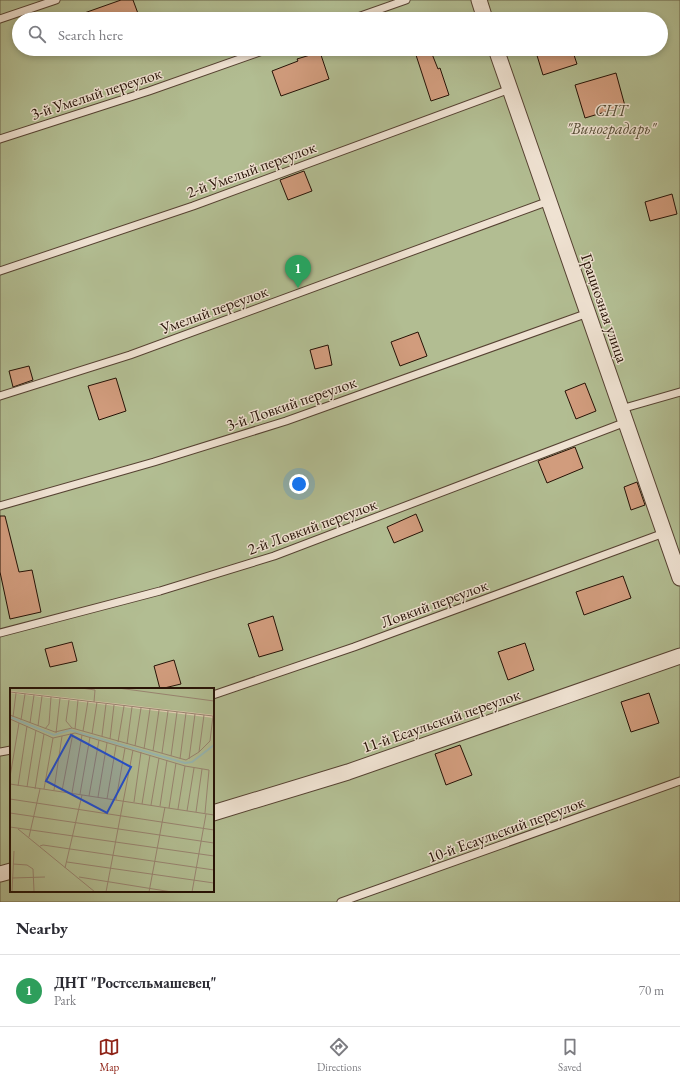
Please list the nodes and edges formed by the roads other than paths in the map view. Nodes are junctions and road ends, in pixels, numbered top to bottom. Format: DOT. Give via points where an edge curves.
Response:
graph roads {
  1 [pos="56,0"];
  2 [pos="406,0"];
  3 [pos="478,0"];
  4 [pos="21,12"];
  5 [pos="372,12"];
  6 [pos="482,12"];
  7 [pos="12,15"];
  8 [pos="0,19"];
  9 [pos="248,56"];
  10 [pos="498,56"];
  11 [pos="510,89"];
  12 [pos="0,138"];
  13 [pos="548,201"];
  14 [pos="0,270"];
  15 [pos="588,313"];
  16 [pos="680,392"];
  17 [pos="0,396"];
  18 [pos="623,415"];
  19 [pos="0,506"];
  20 [pos="664,533"];
  21 [pos="680,578"];
  22 [pos="0,633"];
  23 [pos="680,656"];
  24 [pos="214,695"];
  25 [pos="10,750"];
  26 [pos="0,752"];
  27 [pos="680,782"];
  28 [pos="214,814"];
  29 [pos="10,871"];
  30 [pos="0,874"];
  31 [pos="341,902"];
  1 -- 4 [label="lane"];
  2 -- 5 [label="lane"];
  3 -- 6 [label="street"];
  7 -- 8 [label="lane"];
  9 -- 12 [label="lane, 3-й Умелый переулок" via="149,91"];
  10 -- 11 [label="street, Грациозная улица"];
  11 -- 13 [label="street, Грациозная улица"];
  11 -- 14 [label="lane, 2-й Умелый переулок" via="193,206"];
  13 -- 15 [label="street, Грациозная улица"];
  13 -- 17 [label="lane, Умелый переулок" via="130,355"];
  15 -- 18 [label="street, Грациозная улица"];
  15 -- 19 [label="lane, 3-й Ловкий переулок" via="286,421"];
  16 -- 18 [label="lane, 2-й Ловкий переулок"];
  18 -- 20 [label="street, Грациозная улица"];
  18 -- 22 [label="lane, 2-й Ловкий переулок" via="274,556 160,591"];
  20 -- 21 [label="street, Грациозная улица"];
  20 -- 24 [label="lane, Ловкий переулок" via="354,648"];
  23 -- 28 [label="street, 11-й Есаульский переулок" via="348,772"];
  25 -- 26 [label="lane"];
  27 -- 31 [label="lane, 10-й Есаульский переулок"];
  29 -- 30 [label="street"];
}
